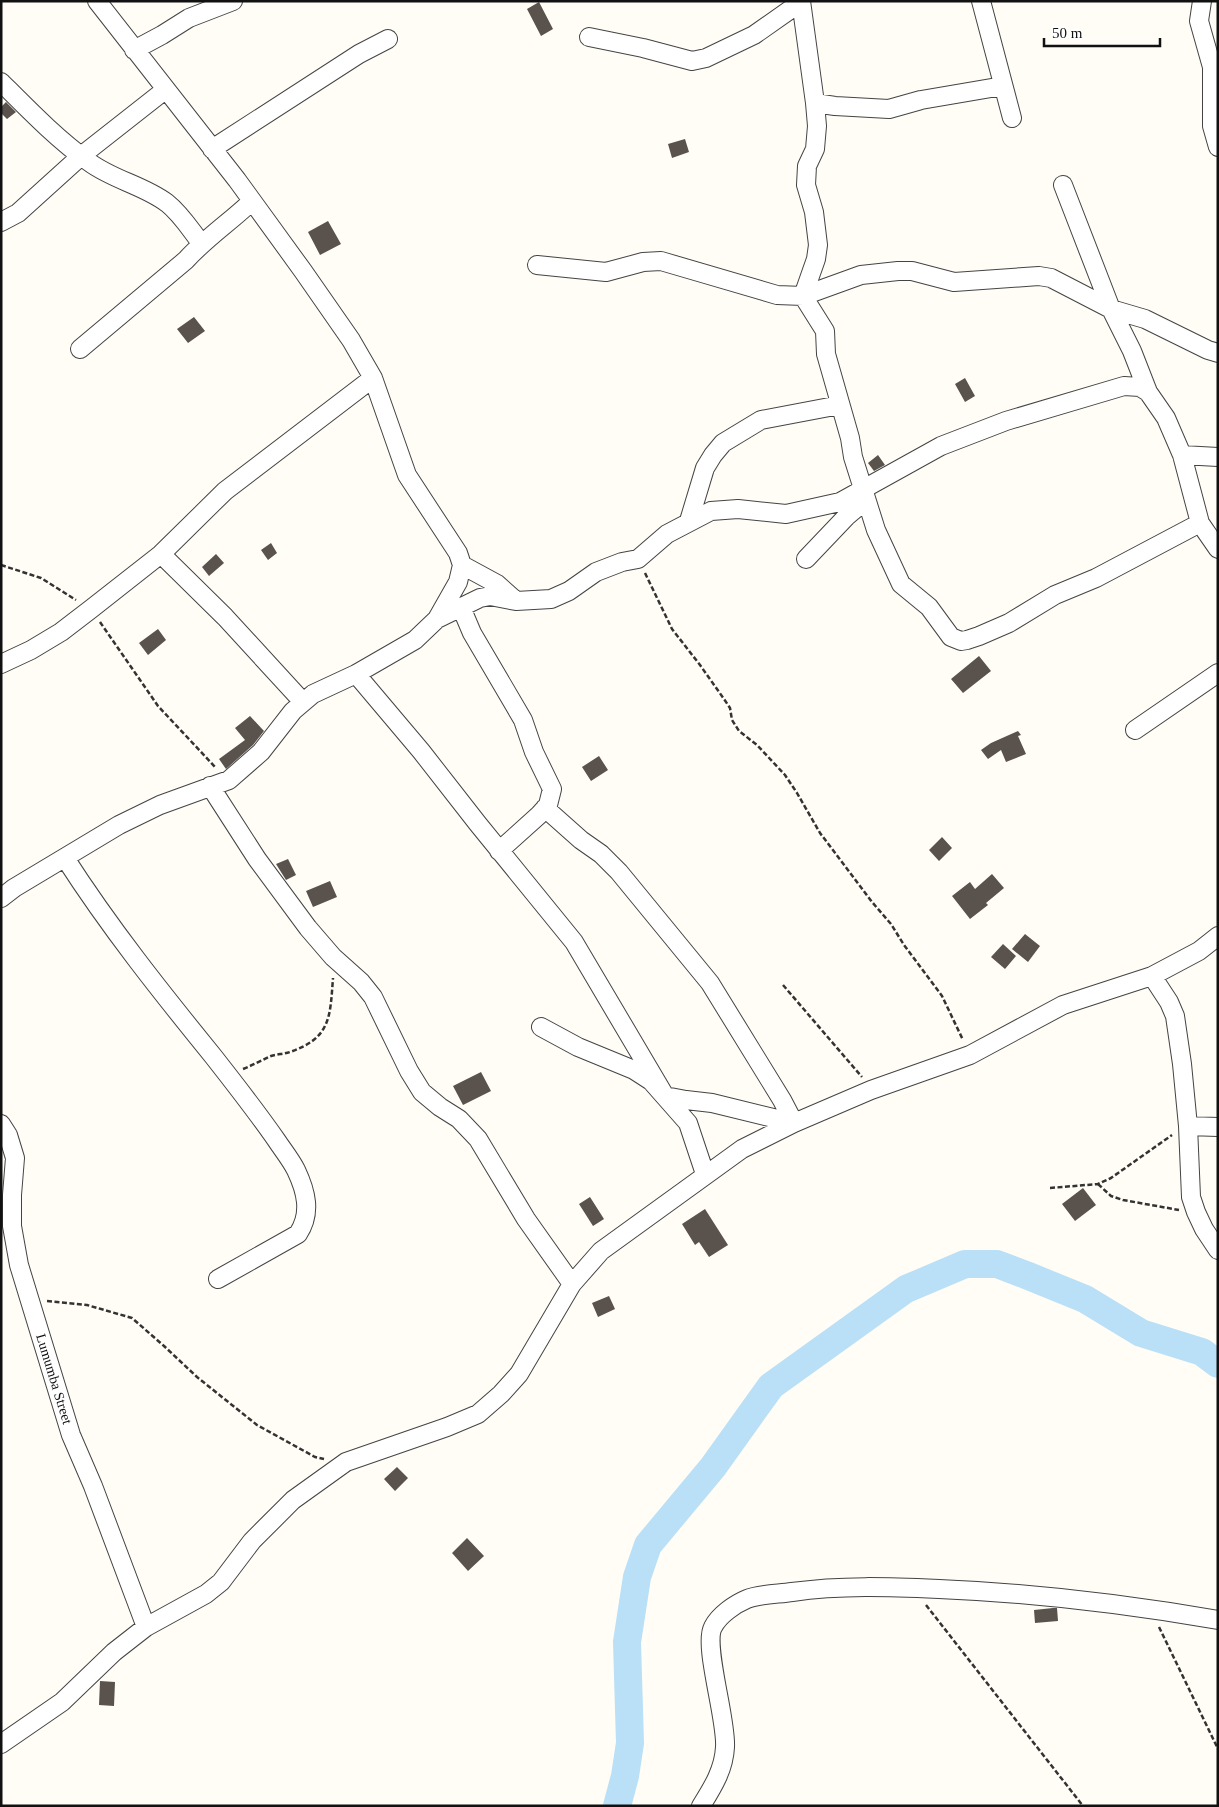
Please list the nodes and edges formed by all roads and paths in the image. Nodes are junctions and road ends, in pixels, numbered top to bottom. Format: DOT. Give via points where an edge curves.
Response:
graph roads {
  1 [pos="97,1"];
  2 [pos="233,1"];
  3 [pos="981,1"];
  4 [pos="1202,1"];
  5 [pos="801,2"];
  6 [pos="589,37"];
  7 [pos="388,39"];
  8 [pos="134,50"];
  9 [pos="1,82"];
  10 [pos="1003,86"];
  11 [pos="165,90"];
  12 [pos="815,103"];
  13 [pos="1012,118"];
  14 [pos="1218,147"];
  15 [pos="212,149"];
  16 [pos="81,156"];
  17 [pos="1063,185"];
  18 [pos="252,202"];
  19 [pos="1,222"];
  20 [pos="201,244"];
  21 [pos="537,265"];
  22 [pos="803,296"];
  23 [pos="1111,309"];
  24 [pos="80,349"];
  25 [pos="1218,353"];
  26 [pos="373,378"];
  27 [pos="1148,392"];
  28 [pos="840,405"];
  29 [pos="1182,454"];
  30 [pos="1218,457"];
  31 [pos="865,494"];
  32 [pos="689,522"];
  33 [pos="1200,523"];
  34 [pos="1216,545"];
  35 [pos="161,554"];
  36 [pos="638,559"];
  37 [pos="806,559"];
  38 [pos="1,565"];
  39 [pos="462,565"];
  40 [pos="516,601"];
  41 [pos="461,607"];
  42 [pos="91,609"];
  43 [pos="437,619"];
  44 [pos="1,664"];
  45 [pos="1218,673"];
  46 [pos="356,674"];
  47 [pos="303,702"];
  48 [pos="1134,730"];
  49 [pos="229,780"];
  50 [pos="210,786"];
  51 [pos="545,808"];
  52 [pos="499,851"];
  53 [pos="65,858"];
  54 [pos="1,898"];
  55 [pos="1218,936"];
  56 [pos="333,957"];
  57 [pos="1152,976"];
  58 [pos="783,985"];
  59 [pos="541,1027"];
  60 [pos="970,1055"];
  61 [pos="225,1072"];
  62 [pos="871,1090"];
  63 [pos="665,1096"];
  64 [pos="794,1123"];
  65 [pos="1,1124"];
  66 [pos="1188,1126"];
  67 [pos="1218,1127"];
  68 [pos="706,1174"];
  69 [pos="1098,1184"];
  70 [pos="1050,1188"];
  71 [pos="1196,1212"];
  72 [pos="1218,1250"];
  73 [pos="218,1279"];
  74 [pos="572,1284"];
  75 [pos="30,1300"];
  76 [pos="346,1462"];
  77 [pos="913,1588"];
  78 [pos="1149,1608"];
  79 [pos="1218,1620"];
  80 [pos="146,1627"];
  81 [pos="1,1744"];
  82 [pos="1218,1749"];
  83 [pos="702,1806"];
  84 [pos="1084,1806"];
  1 -- 8 [label="street"];
  2 -- 8 [label="street" via="189,18"];
  3 -- 10 [label="street"];
  4 -- 14 [label="street" via="1199,21 1212,67 1212,126"];
  5 -- 6 [label="street" via="754,35 692,62"];
  5 -- 12 [label="street"];
  7 -- 15 [label="street" via="359,54"];
  8 -- 11 [label="street"];
  9 -- 16 [label="street"];
  10 -- 12 [label="street" via="889,109"];
  10 -- 13 [label="street"];
  11 -- 15 [label="street"];
  11 -- 16 [label="street"];
  12 -- 22 [label="street" via="815,149 807,166 806,185 814,212 818,245"];
  15 -- 18 [label="street"];
  16 -- 19 [label="street" via="18,213"];
  16 -- 20 [label="street" via="109,175 165,202 179,214"];
  17 -- 23 [label="street"];
  18 -- 20 [label="street"];
  18 -- 26 [label="street" via="351,340"];
  20 -- 24 [label="street"];
  21 -- 22 [label="street" via="606,272 661,261 777,295"];
  22 -- 23 [label="street" via="861,275 898,271 912,271 954,282 1039,276 1051,278"];
  22 -- 28 [label="street" via="825,331 826,354"];
  23 -- 25 [label="street" via="1145,319"];
  23 -- 27 [label="street"];
  26 -- 35 [label="street" via="225,491"];
  26 -- 39 [label="street" via="407,475 458,553"];
  27 -- 29 [label="street" via="1166,418"];
  27 -- 31 [label="street" via="1140,387 1124,386 1006,421 941,446"];
  28 -- 31 [label="street"];
  28 -- 32 [label="street" via="761,420 724,443 705,468"];
  29 -- 30 [label="street"];
  29 -- 33 [label="street"];
  31 -- 32 [label="street" via="786,514 738,509 711,511"];
  31 -- 33 [label="street" via="876,530 901,584 929,607 951,637 961,641 1010,623 1055,595 1096,578"];
  31 -- 37 [label="street"];
  32 -- 36 [label="street" via="667,534"];
  33 -- 34 [label="street"];
  35 -- 42 [label="street"];
  35 -- 47 [label="street" via="225,617"];
  36 -- 40 [label="street" via="596,572 551,599"];
  36 -- 60 [label="path" via="672,629 730,708 732,720 739,731 785,775 820,833 942,996"];
  38 -- 42 [label="path" via="41,578"];
  39 -- 40 [label="street" via="497,584"];
  39 -- 43 [label="street" via="458,582"];
  40 -- 41 [label="street" via="490,596"];
  41 -- 43 [label="street"];
  41 -- 51 [label="street" via="472,634 523,720 552,789"];
  42 -- 44 [label="street" via="61,632"];
  42 -- 49 [label="path" via="158,706"];
  43 -- 46 [label="street" via="415,640"];
  45 -- 48 [label="street"];
  46 -- 47 [label="street"];
  46 -- 52 [label="street"];
  47 -- 49 [label="street" via="292,710 261,752"];
  49 -- 50 [label="street"];
  50 -- 53 [label="street" via="160,805"];
  50 -- 56 [label="street" via="257,860"];
  51 -- 52 [label="street"];
  51 -- 64 [label="street" via="619,872 710,983"];
  52 -- 63 [label="street" via="574,942"];
  53 -- 54 [label="street"];
  53 -- 61 [label="street" via="136,958"];
  55 -- 57 [label="street" via="1199,951"];
  56 -- 61 [label="path" via="329,1015 319,1037 290,1052 241,1070"];
  56 -- 74 [label="street" via="373,997 422,1092 459,1119 478,1139 526,1219"];
  57 -- 60 [label="street" via="1063,1005"];
  57 -- 66 [label="street" via="1175,1016"];
  58 -- 62 [label="path"];
  59 -- 63 [label="street" via="578,1047 634,1070"];
  60 -- 62 [label="street"];
  61 -- 73 [label="street" via="295,1168 306,1197 306,1215 303,1226 293,1237"];
  62 -- 64 [label="street"];
  63 -- 64 [label="street" via="712,1103"];
  63 -- 68 [label="street" via="688,1123"];
  64 -- 68 [label="street" via="742,1149"];
  65 -- 75 [label="street, Lumumba Street" via="15,1158 13,1235"];
  66 -- 67 [label="street"];
  66 -- 69 [label="path"];
  66 -- 71 [label="street" via="1190,1184"];
  68 -- 74 [label="street" via="601,1250"];
  69 -- 70 [label="path"];
  69 -- 71 [label="path" via="1110,1196 1123,1200"];
  71 -- 72 [label="street"];
  74 -- 76 [label="street" via="518,1374 502,1394 478,1414"];
  75 -- 76 [label="path" via="88,1305 132,1318 197,1377 257,1425 315,1457"];
  75 -- 80 [label="street, Lumumba Street" via="71,1435"];
  76 -- 80 [label="street" via="294,1500 252,1541 221,1582 206,1594"];
  77 -- 78 [label="street" via="1035,1594"];
  77 -- 83 [label="street" via="810,1589 748,1599 720,1616 711,1629 712,1658 724,1719 725,1747 720,1775"];
  77 -- 84 [label="path"];
  78 -- 79 [label="street"];
  78 -- 82 [label="path"];
  80 -- 81 [label="street" via="114,1652 62,1702"];
}
